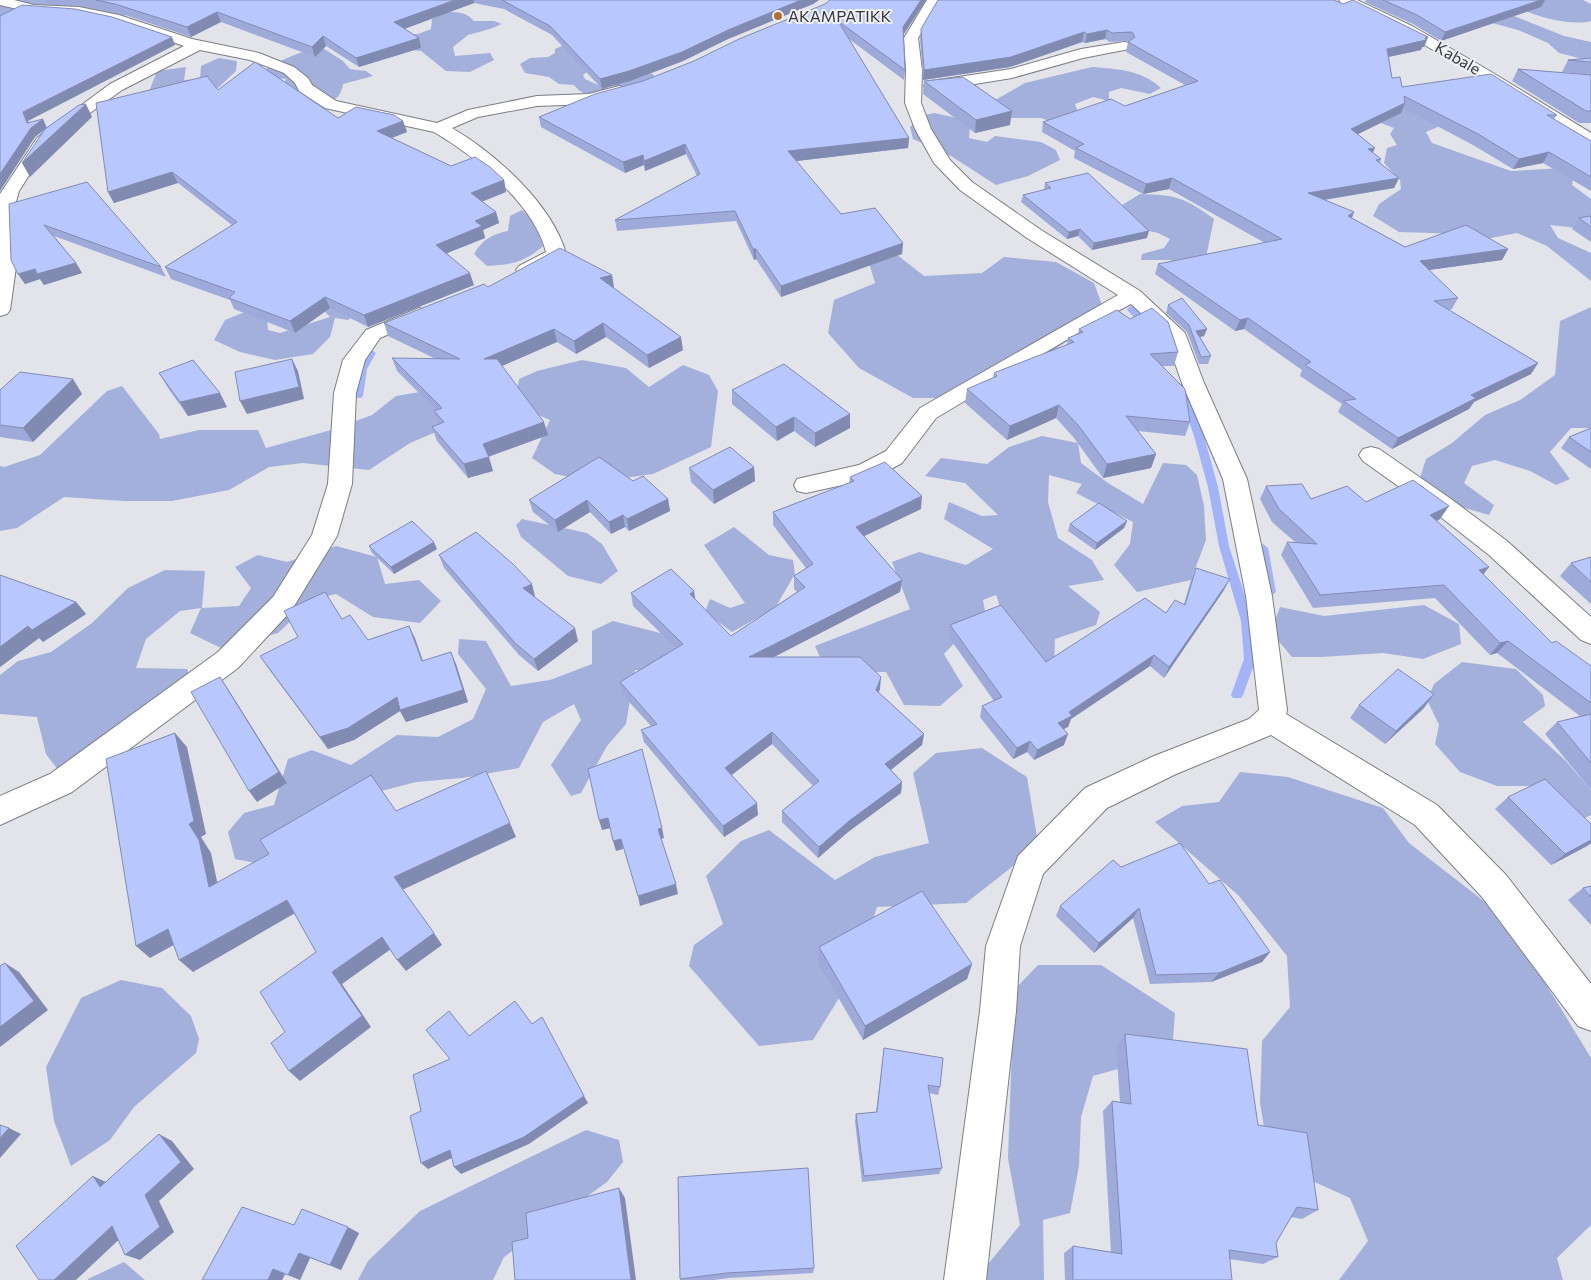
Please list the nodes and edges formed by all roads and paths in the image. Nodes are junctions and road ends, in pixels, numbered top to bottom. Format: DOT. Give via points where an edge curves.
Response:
graph roads {
  1 [pos="934,0"];
  2 [pos="1346,0"];
  3 [pos="0,1"];
  4 [pos="198,46"];
  5 [pos="1124,46"];
  6 [pos="1483,72"];
  7 [pos="1512,74"];
  8 [pos="637,86"];
  9 [pos="913,88"];
  10 [pos="439,128"];
  11 [pos="1591,140"];
  12 [pos="2,212"];
  13 [pos="505,280"];
  14 [pos="1134,295"];
  15 [pos="436,308"];
  16 [pos="0,310"];
  17 [pos="1371,455"];
  18 [pos="806,485"];
  19 [pos="1591,633"];
  20 [pos="1270,719"];
  21 [pos="0,810"];
  22 [pos="1591,1013"];
  23 [pos="965,1280"];
  1 -- 9 [label="street" via="911,38"];
  2 -- 6 [label="street, Kabale" via="1407,29"];
  3 -- 4 [label="street" via="34,9 79,11 119,19"];
  4 -- 10 [label="street" via="254,56 289,70 305,88 331,105"];
  4 -- 12 [label="street" via="116,87 45,138 10,191"];
  5 -- 9 [label="street" via="1080,54 1012,73"];
  6 -- 7 [label="street"];
  6 -- 11 [label="street, Kabale"];
  8 -- 10 [label="street" via="590,99 537,101 474,114"];
  9 -- 14 [label="street" via="913,103 923,128 943,164 966,186 1034,234"];
  10 -- 13 [label="street" via="452,133 491,165 531,207 556,244 556,254"];
  12 -- 16 [label="street" via="6,266"];
  14 -- 18 [label="street" via="928,413 894,457 866,472"];
  14 -- 20 [label="street" via="1175,333 1235,479 1259,596 1273,710"];
  15 -- 21 [label="street" via="374,334 354,360 345,393 340,484 324,536 282,604 228,660 61,783"];
  17 -- 19 [label="street" via="1498,548"];
  20 -- 22 [label="street" via="1426,815 1494,886"];
  20 -- 23 [label="street" via="1259,728 1165,765 1096,798 1029,866 1003,946"];
}
